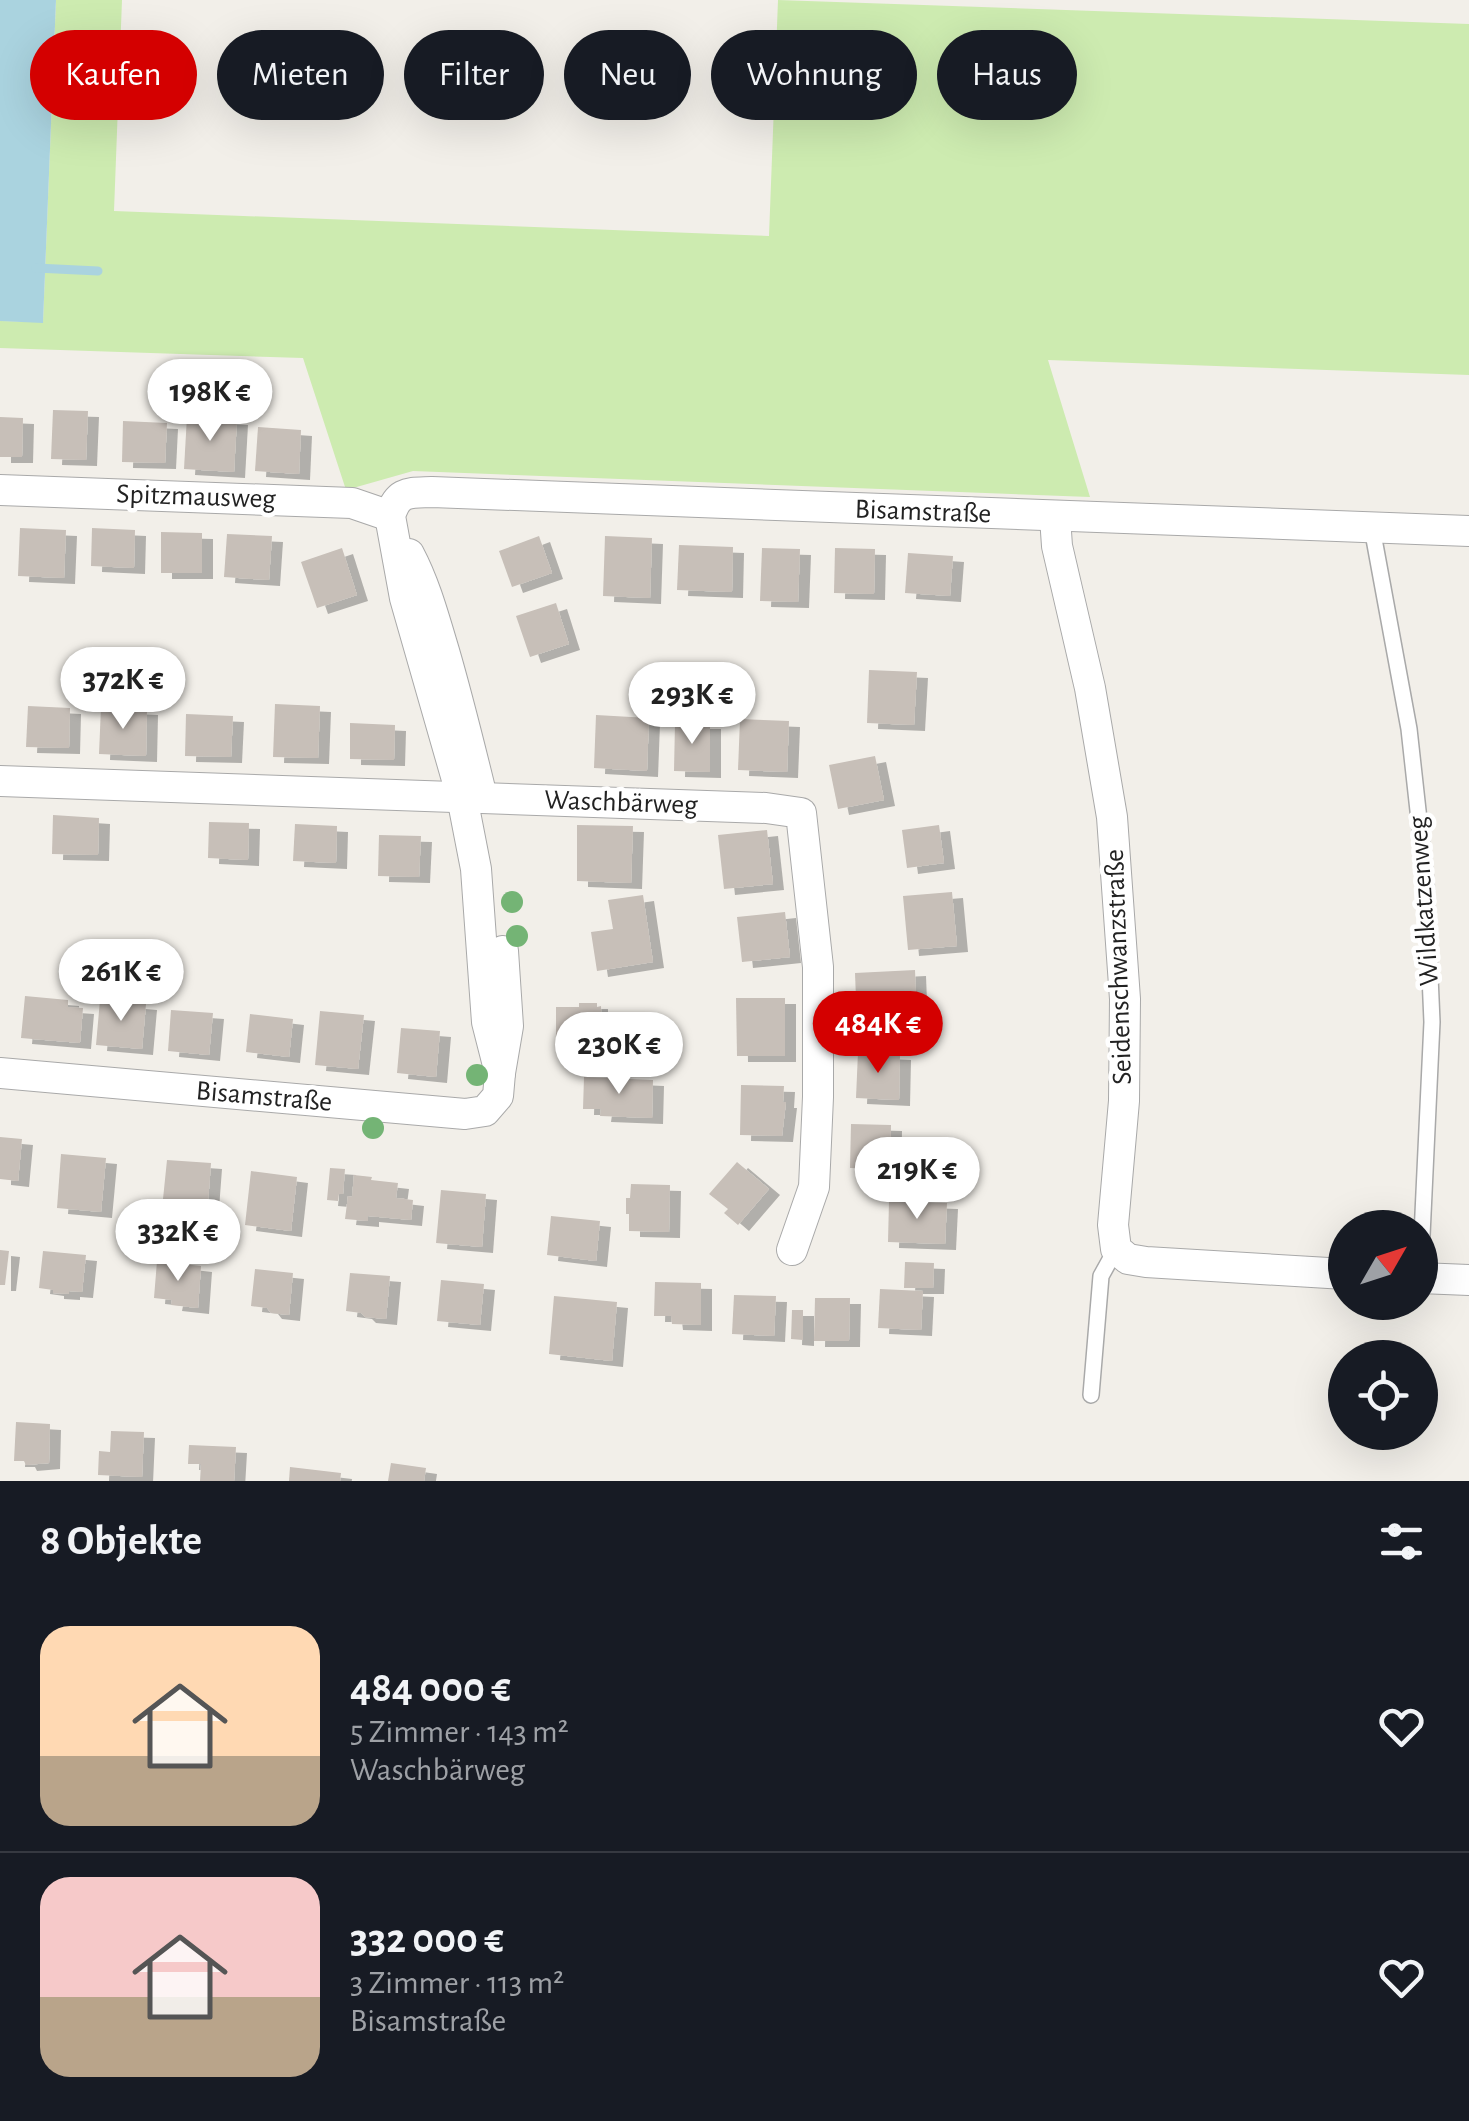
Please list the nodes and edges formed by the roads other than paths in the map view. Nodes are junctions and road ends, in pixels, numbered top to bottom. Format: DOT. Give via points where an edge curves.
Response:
graph roads {
  1 [pos="0,490"];
  2 [pos="390,516"];
  3 [pos="1054,517"];
  4 [pos="1372,528"];
  5 [pos="1469,531"];
  6 [pos="0,780"];
  7 [pos="472,798"];
  8 [pos="0,1073"];
  9 [pos="1423,1210"];
  10 [pos="1116,1248"];
  11 [pos="792,1250"];
  12 [pos="1328,1273"];
  13 [pos="1438,1279"];
  14 [pos="1469,1280"];
  15 [pos="1091,1395"];
  1 -- 2 [label="street, Spitzmausweg" via="352,503"];
  2 -- 3 [label="street, Bisamstraße" via="404,494 432,492"];
  2 -- 7 [label="street, Bisamstraße" via="405,598"];
  3 -- 4 [label="street, Bisamstraße"];
  3 -- 10 [label="street, Seidenschwanzstraße" via="1113,833 1126,999"];
  4 -- 5 [label="street, Bisamstraße"];
  4 -- 9 [label="lane, Wildkatzenweg" via="1408,729 1426,883 1432,1022"];
  6 -- 7 [label="street, Waschbärweg"];
  7 -- 8 [label="street, Bisamstraße" via="486,1022 500,1074 498,1096 484,1111"];
  7 -- 11 [label="street, Waschbärweg" via="801,813 818,967 818,1097 814,1187"];
  10 -- 12 [label="street" via="1146,1262"];
  10 -- 15 [label="lane" via="1101,1276"];
  13 -- 14 [label="street"];
}
